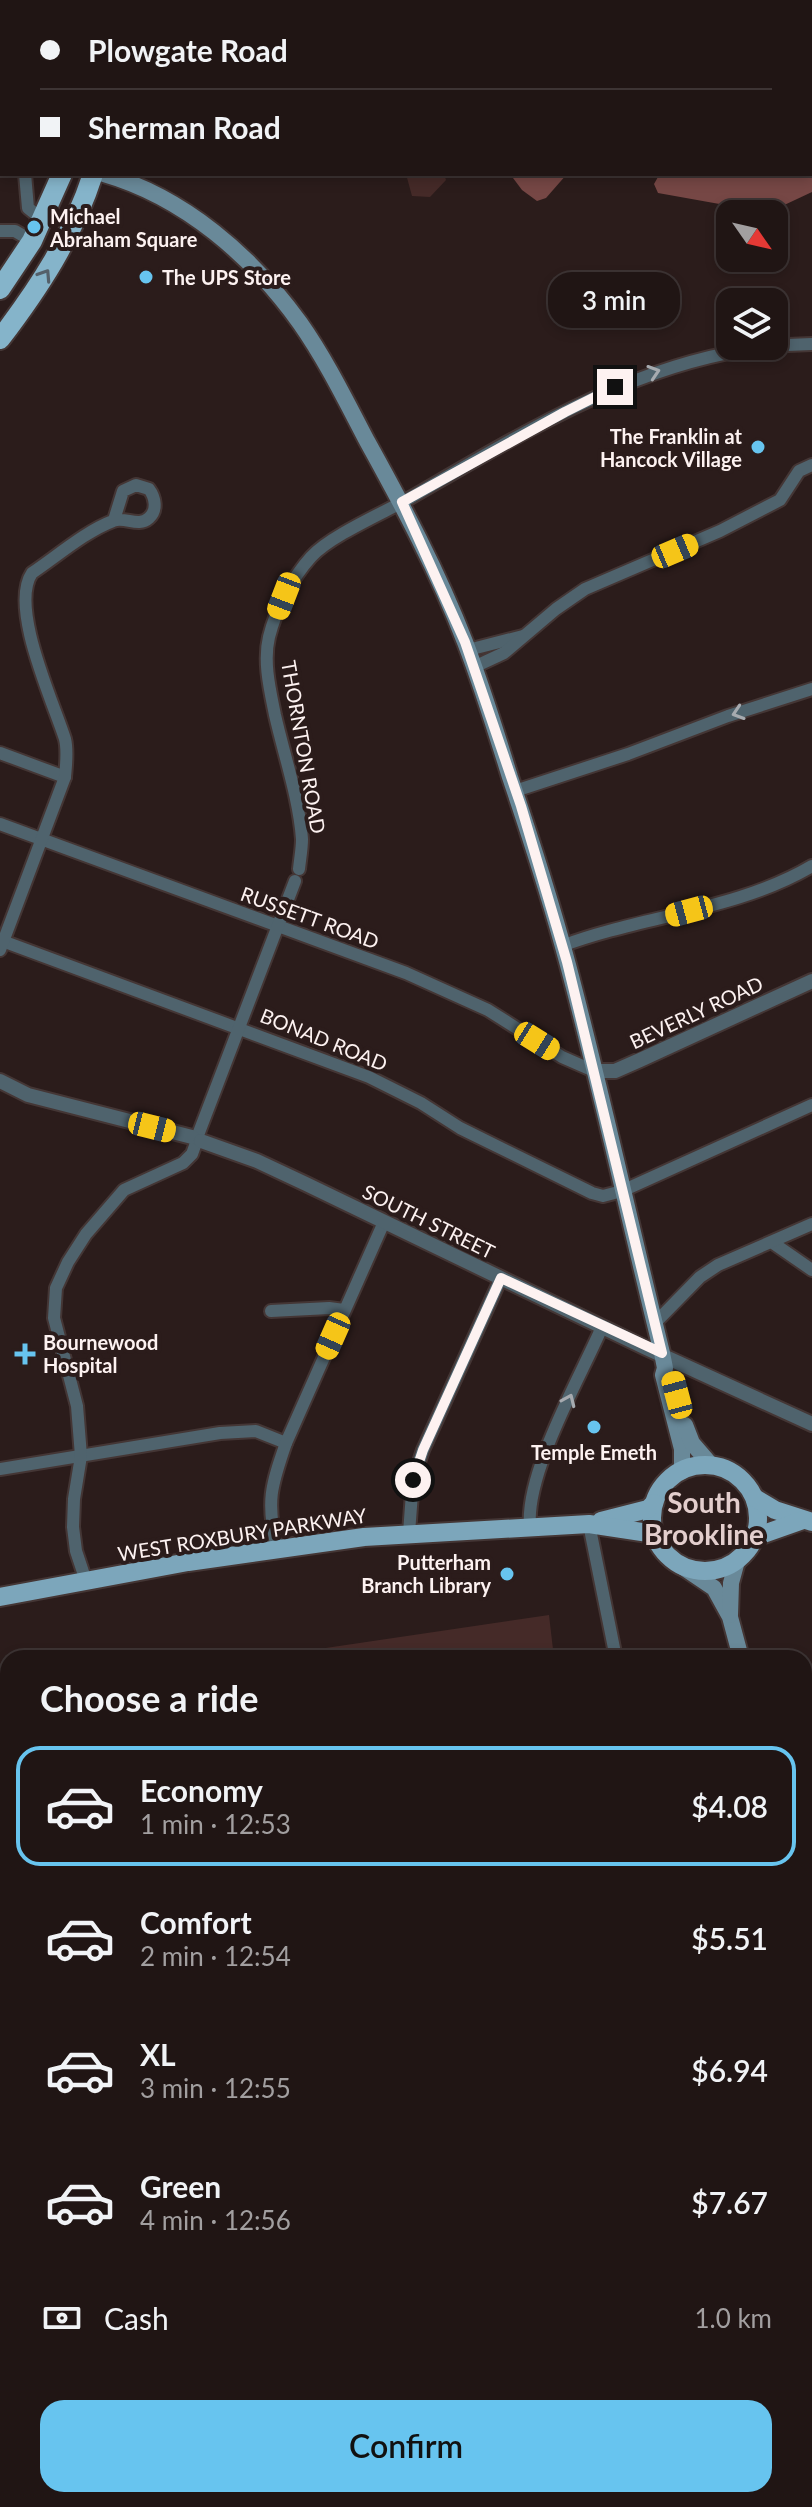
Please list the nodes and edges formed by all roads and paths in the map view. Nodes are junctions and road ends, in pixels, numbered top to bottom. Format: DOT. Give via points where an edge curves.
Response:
graph roads {
  1 [pos="25,176"];
  2 [pos="61,176"];
  3 [pos="92,176"];
  4 [pos="111,176"];
  5 [pos="43,220"];
  6 [pos="0,231"];
  7 [pos="32,241"];
  8 [pos="0,289"];
  9 [pos="0,339"];
  10 [pos="812,344"];
  11 [pos="812,465"];
  12 [pos="402,502"];
  13 [pos="114,520"];
  14 [pos="526,635"];
  15 [pos="468,650"];
  16 [pos="474,667"];
  17 [pos="812,689"];
  18 [pos="0,753"];
  19 [pos="65,777"];
  20 [pos="515,791"];
  21 [pos="0,824"];
  22 [pos="40,838"];
  23 [pos="812,866"];
  24 [pos="279,927"];
  25 [pos="1,944"];
  26 [pos="562,946"];
  27 [pos="812,981"];
  28 [pos="240,1027"];
  29 [pos="594,1071"];
  30 [pos="0,1081"];
  31 [pos="812,1105"];
  32 [pos="197,1139"];
  33 [pos="622,1191"];
  34 [pos="384,1222"];
  35 [pos="812,1224"];
  36 [pos="773,1243"];
  37 [pos="812,1270"];
  38 [pos="501,1278"];
  39 [pos="344,1310"];
  40 [pos="271,1311"];
  41 [pos="655,1323"];
  42 [pos="602,1327"];
  43 [pos="664,1361"];
  44 [pos="812,1424"];
  45 [pos="286,1443"];
  46 [pos="81,1456"];
  47 [pos="711,1465"];
  48 [pos="0,1469"];
  49 [pos="682,1471"];
  50 [pos="755,1498"];
  51 [pos="654,1503"];
  52 [pos="808,1521"];
  53 [pos="589,1524"];
  54 [pos="530,1527"];
  55 [pos="409,1533"];
  56 [pos="655,1534"];
  57 [pos="755,1537"];
  58 [pos="277,1548"];
  59 [pos="737,1561"];
  60 [pos="680,1565"];
  61 [pos="86,1581"];
  62 [pos="0,1597"];
  63 [pos="730,1617"];
  64 [pos="614,1650"];
  65 [pos="739,1650"];
  1 -- 5 [label="street" via="28,208"];
  2 -- 5 [label="highway"];
  9 -- 3 [label="highway, one-way" via="56,258"];
  4 -- 12 [label="main road" via="160,195 253,266 306,333"];
  5 -- 7 [label="highway"];
  6 -- 7 [label="street" via="15,231"];
  7 -- 8 [label="highway"];
  12 -- 10 [label="street, THORNTON ROAD, one-way" via="639,377 751,349"];
  11 -- 14 [label="street" via="799,471 780,500 585,589"];
  12 -- 15 [label="main road"];
  12 -- 24 [label="street, THORNTON ROAD" via="312,556 284,596 269,637 266,659 272,701 302,840 297,875"];
  13 -- 19 [label="street" via="26,582 28,629 66,742"];
  14 -- 15 [label="street"];
  14 -- 16 [label="street"];
  15 -- 16 [label="main road"];
  16 -- 20 [label="main road"];
  17 -- 20 [label="street, one-way"];
  18 -- 19 [label="street"];
  19 -- 22 [label="street"];
  20 -- 26 [label="main road"];
  21 -- 22 [label="street, RUSSETT ROAD"];
  22 -- 24 [label="street, RUSSETT ROAD"];
  22 -- 25 [label="street"];
  23 -- 26 [label="street" via="717,904"];
  24 -- 28 [label="street, THORNTON ROAD"];
  24 -- 29 [label="street, RUSSETT ROAD" via="449,991"];
  25 -- 28 [label="street, BONAD ROAD"];
  26 -- 29 [label="main road"];
  27 -- 29 [label="street, BEVERLY ROAD" via="615,1071"];
  28 -- 32 [label="street, THORNTON ROAD"];
  28 -- 33 [label="street, BONAD ROAD" via="369,1077 592,1193"];
  29 -- 33 [label="main road"];
  30 -- 32 [label="street, SOUTH STREET" via="28,1095"];
  31 -- 33 [label="street"];
  32 -- 34 [label="street, SOUTH STREET" via="257,1161"];
  32 -- 46 [label="street" via="183,1163 124,1190 86,1234 56,1288 54,1318 77,1406"];
  33 -- 41 [label="main road"];
  34 -- 38 [label="street, SOUTH STREET"];
  34 -- 39 [label="street"];
  35 -- 36 [label="street"];
  36 -- 37 [label="street"];
  36 -- 41 [label="street" via="700,1277"];
  38 -- 42 [label="street, SOUTH STREET"];
  38 -- 55 [label="street" via="423,1450 413,1480"];
  39 -- 40 [label="street"];
  39 -- 45 [label="street"];
  41 -- 43 [label="main road"];
  42 -- 43 [label="street, SOUTH STREET"];
  54 -- 42 [label="street, one-way" via="537,1473"];
  43 -- 44 [label="street, SOUTH STREET"];
  43 -- 47 [label="main road" via="689,1438"];
  43 -- 49 [label="main road"];
  45 -- 46 [label="street" via="256,1431 220,1433"];
  45 -- 58 [label="street" via="269,1500"];
  46 -- 48 [label="street"];
  46 -- 61 [label="street" via="73,1527"];
  47 -- 49 [label="main road"];
  47 -- 50 [label="main road" via="737,1476"];
  49 -- 51 [label="main road"];
  50 -- 52 [label="main road"];
  50 -- 57 [label="main road"];
  51 -- 53 [label="main road, WEST ROXBURY PARKWAY"];
  51 -- 56 [label="main road"];
  52 -- 57 [label="main road"];
  53 -- 54 [label="main road, WEST ROXBURY PARKWAY"];
  53 -- 56 [label="main road, WEST ROXBURY PARKWAY"];
  53 -- 64 [label="street"];
  54 -- 55 [label="main road, WEST ROXBURY PARKWAY"];
  55 -- 58 [label="main road, WEST ROXBURY PARKWAY"];
  56 -- 60 [label="main road"];
  57 -- 59 [label="main road"];
  58 -- 61 [label="main road, WEST ROXBURY PARKWAY"];
  59 -- 60 [label="main road" via="708,1572"];
  59 -- 63 [label="main road"];
  60 -- 63 [label="main road" via="714,1588"];
  61 -- 62 [label="main road, WEST ROXBURY PARKWAY"];
  63 -- 65 [label="main road"];
}
